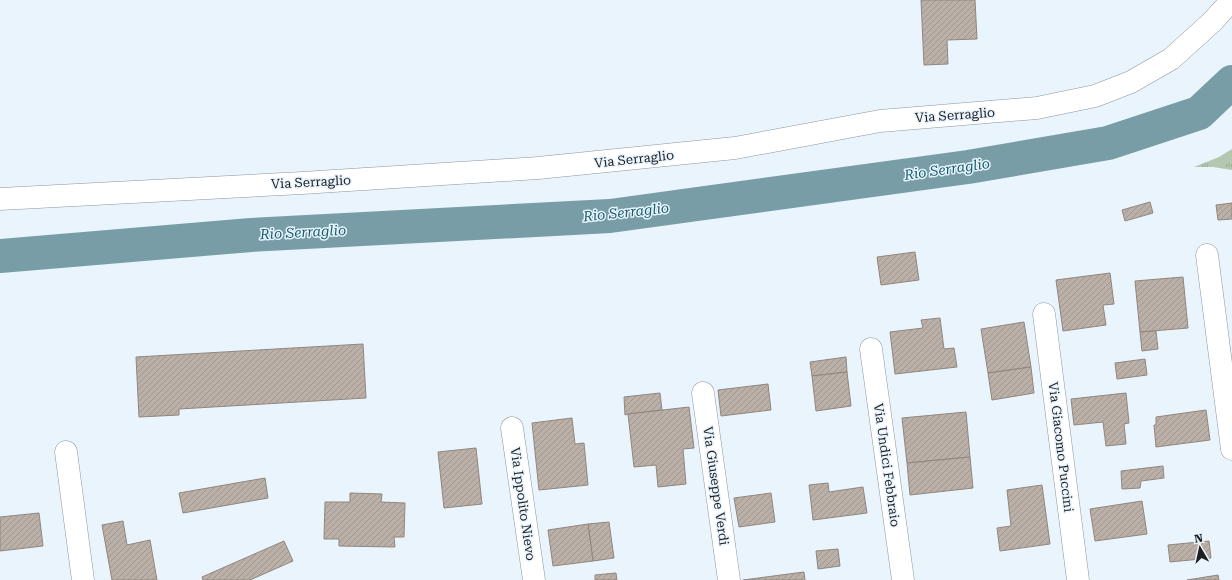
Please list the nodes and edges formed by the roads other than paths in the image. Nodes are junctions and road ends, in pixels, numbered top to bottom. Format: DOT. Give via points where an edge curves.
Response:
graph roads {
  1 [pos="1232,0"];
  2 [pos="0,199"];
  3 [pos="1207,255"];
  4 [pos="1044,314"];
  5 [pos="871,349"];
  6 [pos="703,393"];
  7 [pos="512,428"];
  8 [pos="1232,449"];
  9 [pos="66,452"];
  10 [pos="83,580"];
  11 [pos="534,580"];
  12 [pos="730,580"];
  13 [pos="903,580"];
  14 [pos="1078,580"];
  1 -- 2 [label="street, Via Serraglio" via="1171,59 1131,82 1095,96 1037,108 880,121 735,148 538,168"];
  3 -- 8 [label="street"];
  4 -- 14 [label="street, Via Giacomo Puccini"];
  5 -- 13 [label="street, Via Undici Febbraio"];
  6 -- 12 [label="street, Via Giuseppe Verdi"];
  7 -- 11 [label="street, Via Ippolito Nievo"];
  9 -- 10 [label="street"];
}
